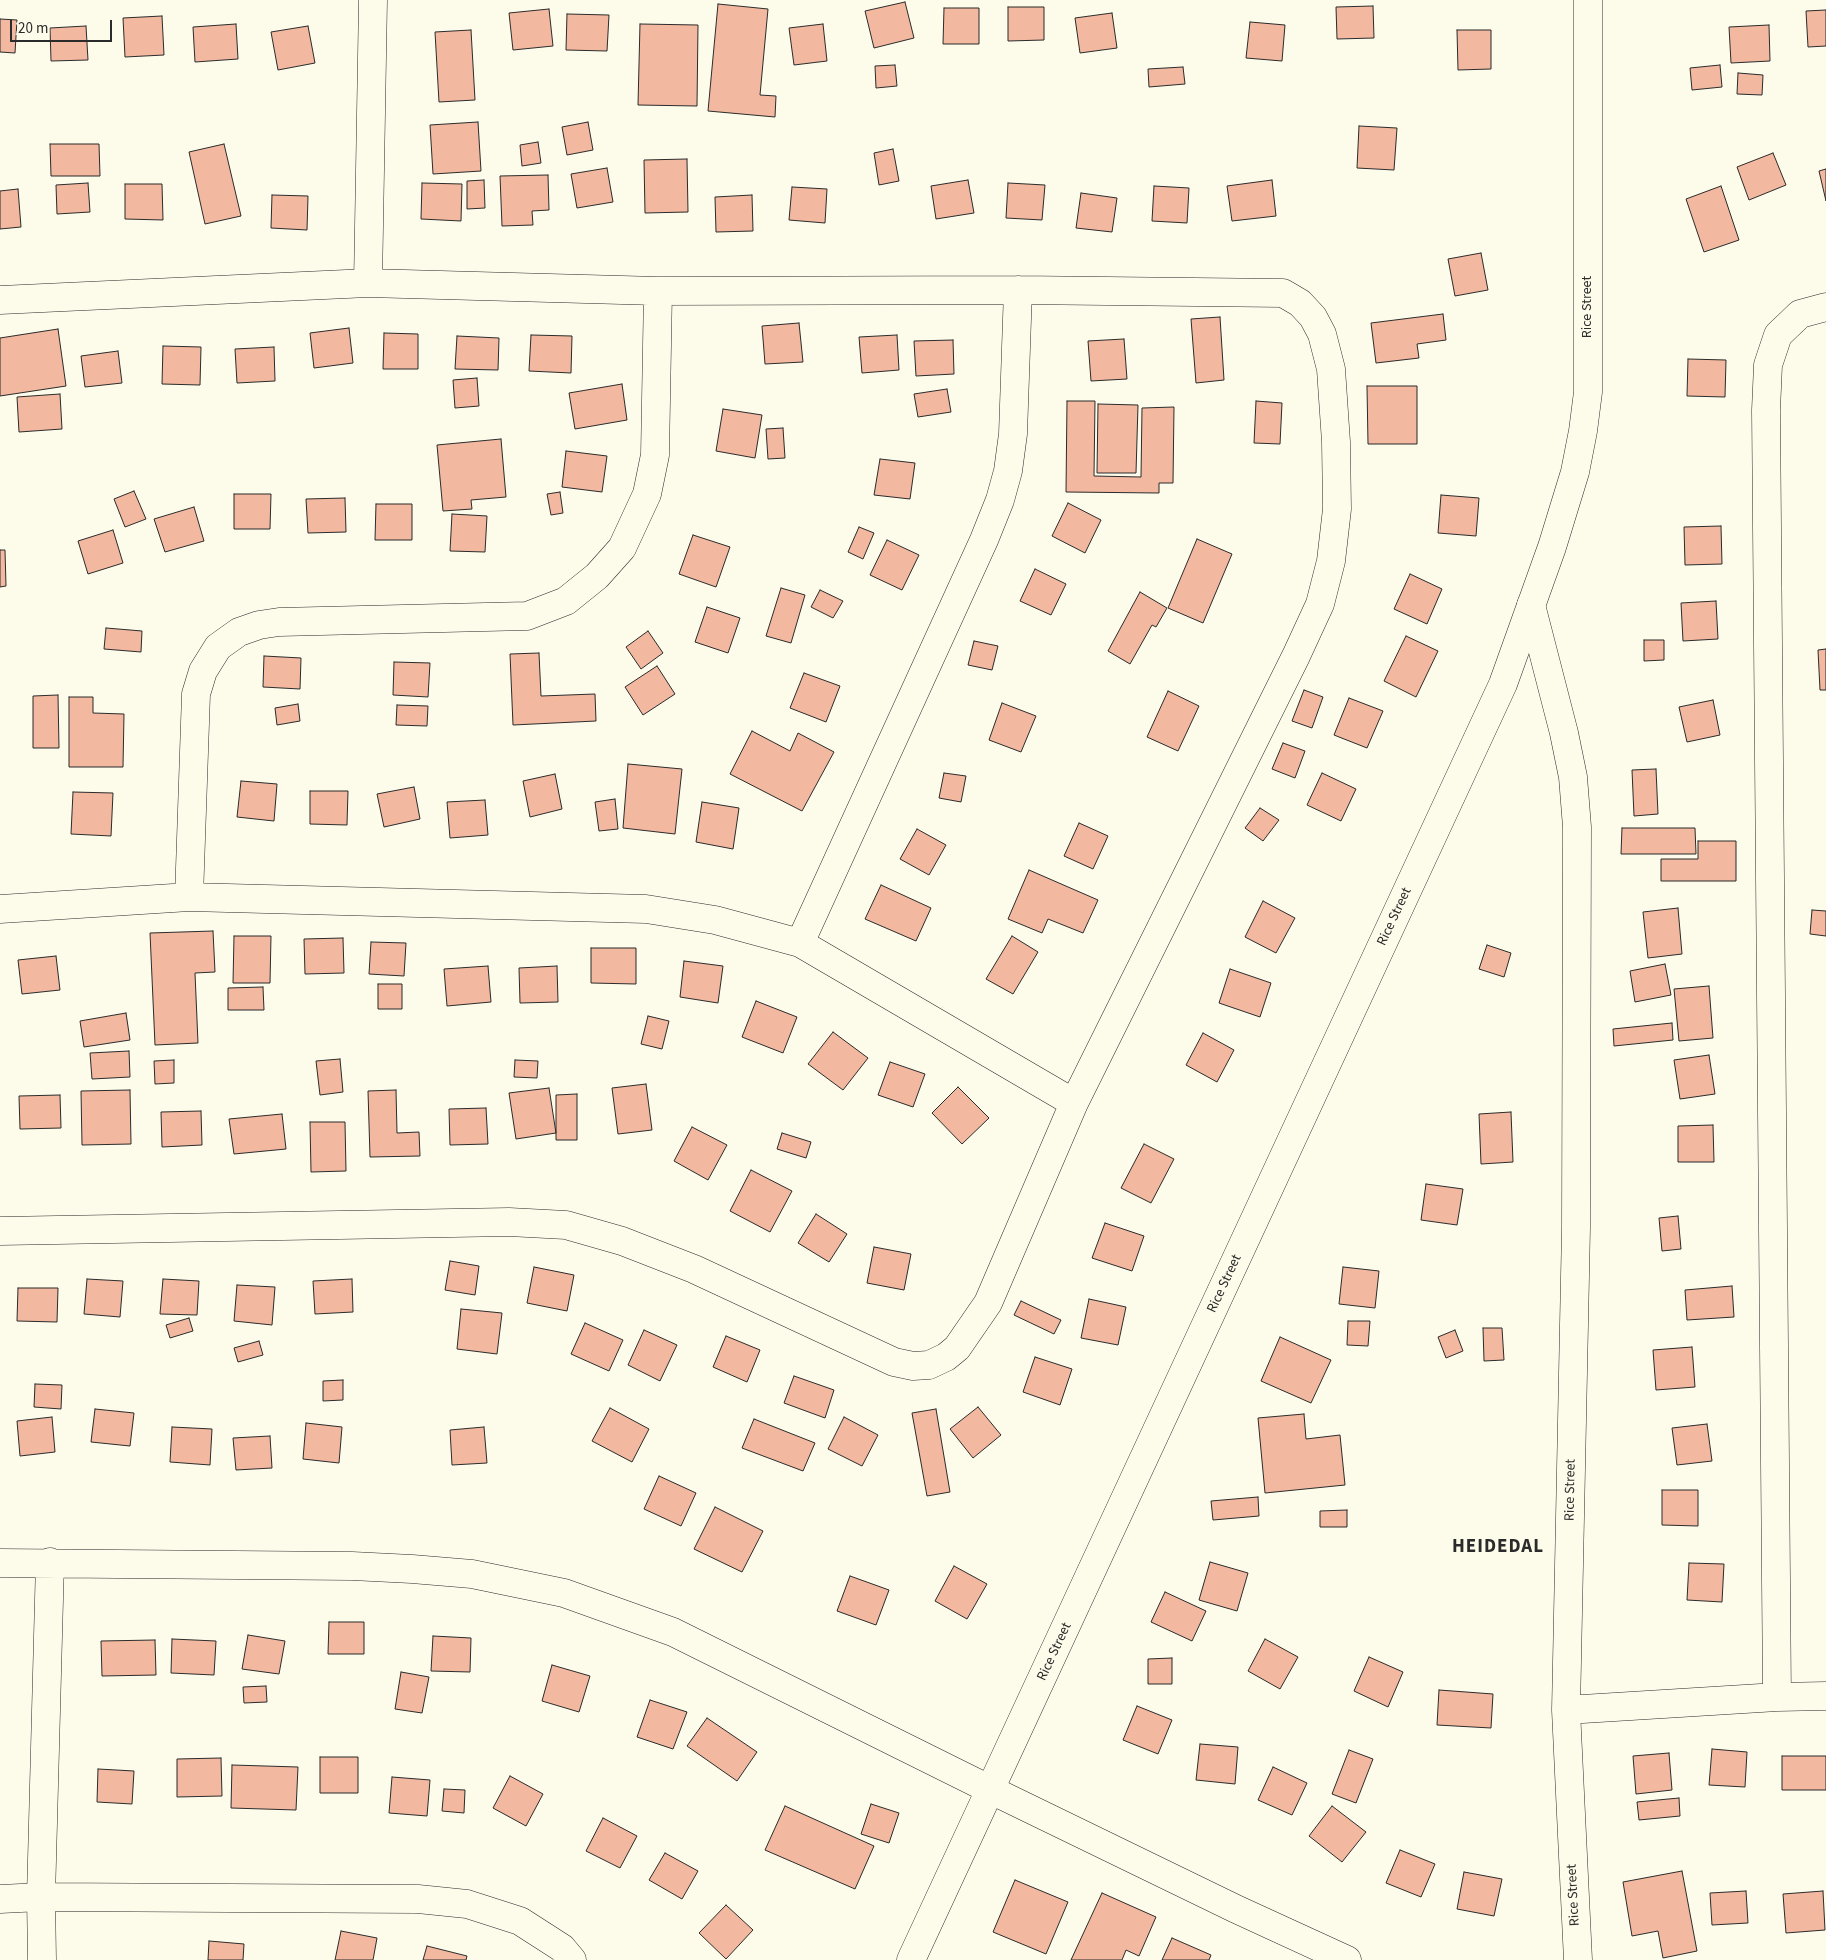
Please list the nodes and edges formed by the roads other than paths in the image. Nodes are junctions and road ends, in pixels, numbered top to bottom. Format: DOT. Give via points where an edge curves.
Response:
graph roads {
  1 [pos="373,0"];
  2 [pos="1588,0"];
  3 [pos="368,283"];
  4 [pos="1018,290"];
  5 [pos="658,291"];
  6 [pos="0,300"];
  7 [pos="1826,307"];
  8 [pos="1531,605"];
  9 [pos="189,897"];
  10 [pos="0,909"];
  11 [pos="800,943"];
  12 [pos="1074,1103"];
  13 [pos="0,1231"];
  14 [pos="50,1562"];
  15 [pos="0,1563"];
  16 [pos="1826,1696"];
  17 [pos="1777,1697"];
  18 [pos="1566,1710"];
  19 [pos="991,1790"];
  20 [pos="41,1897"];
  21 [pos="0,1899"];
  22 [pos="42,1960"];
  23 [pos="572,1960"];
  24 [pos="911,1960"];
  25 [pos="1347,1960"];
  26 [pos="1578,1960"];
  1 -- 3 [label="street"];
  2 -- 8 [label="street, Rice Street" via="1588,392 1575,472"];
  3 -- 5 [label="street"];
  3 -- 6 [label="street"];
  4 -- 5 [label="street"];
  4 -- 11 [label="street" via="1014,434 1000,500"];
  4 -- 12 [label="street" via="1283,293 1300,303 1313,317 1322,334 1331,369 1337,509 1331,561 1320,604"];
  5 -- 9 [label="street" via="655,455 647,494 622,548 597,576 574,595 527,616 259,625 239,632 218,648 203,671 196,694"];
  7 -- 17 [label="street" via="1800,314 1778,335 1768,364 1766,410"];
  8 -- 18 [label="street, Rice Street" via="1564,733 1573,777 1577,827 1576,1228"];
  8 -- 19 [label="street, Rice Street" via="1503,684"];
  9 -- 10 [label="street"];
  9 -- 11 [label="street" via="646,909 715,920"];
  11 -- 12 [label="street"];
  12 -- 13 [label="street" via="988,1303 957,1348 930,1365 894,1362 694,1269 622,1241 566,1225 509,1222"];
  14 -- 15 [label="street"];
  14 -- 19 [label="street" via="412,1569 472,1574 564,1593 673,1632"];
  14 -- 20 [label="street"];
  16 -- 17 [label="street"];
  17 -- 18 [label="street"];
  18 -- 26 [label="street, Rice Street"];
  19 -- 24 [label="street, Rice Street"];
  19 -- 25 [label="street"];
  20 -- 21 [label="street"];
  20 -- 22 [label="street"];
  20 -- 23 [label="street" via="418,1899 467,1904 520,1921 562,1948"];
}
